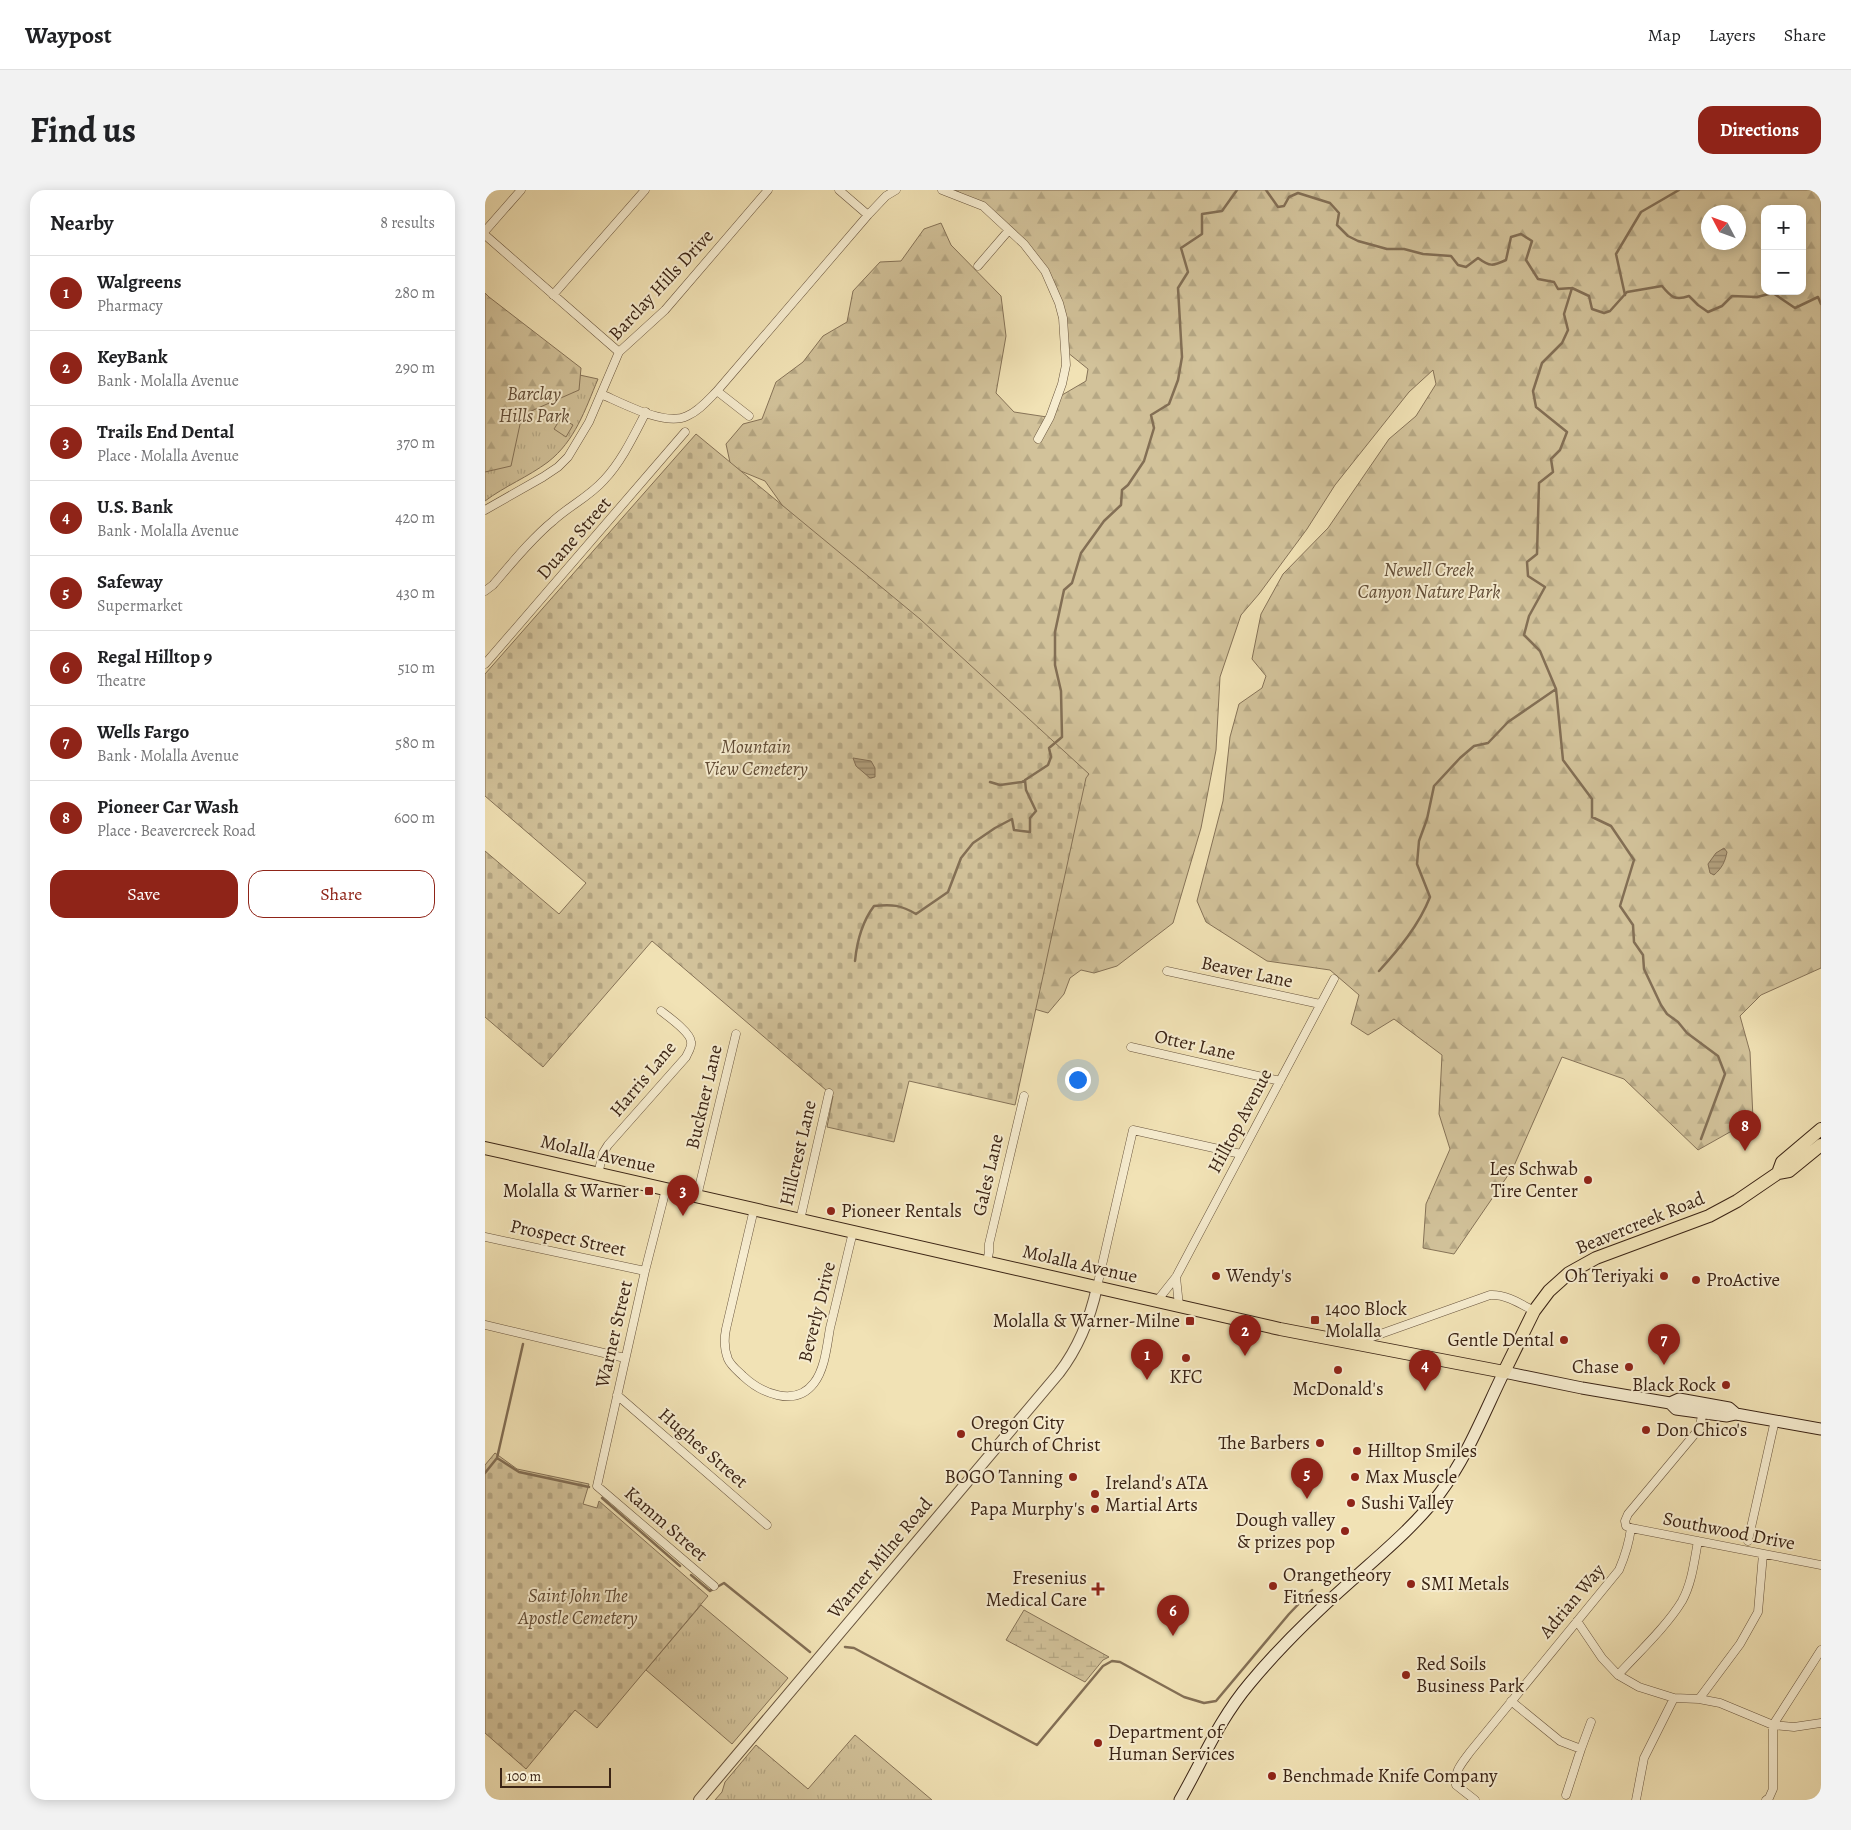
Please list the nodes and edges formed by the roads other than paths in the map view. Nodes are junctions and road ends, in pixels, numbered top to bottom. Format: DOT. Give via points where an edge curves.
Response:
graph roads {
  1 [pos="521,190"];
  2 [pos="645,190"];
  3 [pos="768,190"];
  4 [pos="839,190"];
  5 [pos="896,190"];
  6 [pos="942,190"];
  7 [pos="868,215"];
  8 [pos="1009,230"];
  9 [pos="485,233"];
  10 [pos="978,266"];
  11 [pos="553,296"];
  12 [pos="619,352"];
  13 [pos="717,391"];
  14 [pos="601,394"];
  15 [pos="646,412"];
  16 [pos="749,416"];
  17 [pos="685,432"];
  18 [pos="1039,439"];
  19 [pos="485,510"];
  20 [pos="485,591"];
  21 [pos="485,664"];
  22 [pos="1167,971"];
  23 [pos="1334,979"];
  24 [pos="1320,1004"];
  25 [pos="661,1011"];
  26 [pos="736,1034"];
  27 [pos="1131,1047"];
  28 [pos="1280,1081"];
  29 [pos="829,1092"];
  30 [pos="1024,1096"];
  31 [pos="1821,1129"];
  32 [pos="1820,1145"];
  33 [pos="485,1148"];
  34 [pos="1241,1154"];
  35 [pos="1778,1173"];
  36 [pos="598,1174"];
  37 [pos="665,1189"];
  38 [pos="697,1196"];
  39 [pos="754,1209"];
  40 [pos="800,1220"];
  41 [pos="853,1232"];
  42 [pos="485,1237"];
  43 [pos="987,1262"];
  44 [pos="645,1271"];
  45 [pos="1176,1277"];
  46 [pos="1097,1287"];
  47 [pos="1157,1301"];
  48 [pos="1179,1306"];
  49 [pos="1534,1311"];
  50 [pos="485,1325"];
  51 [pos="1354,1343"];
  52 [pos="625,1358"];
  53 [pos="1504,1372"];
  54 [pos="617,1395"];
  55 [pos="1671,1403"];
  56 [pos="1703,1412"];
  57 [pos="1736,1414"];
  58 [pos="1775,1420"];
  59 [pos="1821,1429"];
  60 [pos="597,1486"];
  61 [pos="767,1525"];
  62 [pos="1631,1528"];
  63 [pos="1748,1541"];
  64 [pos="1698,1542"];
  65 [pos="1763,1554"];
  66 [pos="1821,1565"];
  67 [pos="714,1586"];
  68 [pos="1577,1621"];
  69 [pos="1821,1650"];
  70 [pos="1618,1674"];
  71 [pos="1674,1698"];
  72 [pos="1699,1699"];
  73 [pos="1511,1701"];
  74 [pos="1591,1722"];
  75 [pos="1821,1723"];
  76 [pos="1773,1725"];
  77 [pos="1581,1749"];
  78 [pos="1566,1795"];
  79 [pos="699,1800"];
  80 [pos="1180,1800"];
  81 [pos="1475,1800"];
  82 [pos="1636,1800"];
  83 [pos="1766,1800"];
  1 -- 9 [label="street"];
  2 -- 11 [label="street"];
  3 -- 12 [label="street, Barclay Hills Drive" via="665,310"];
  4 -- 7 [label="street"];
  5 -- 7 [label="street"];
  6 -- 8 [label="street" via="983,206"];
  7 -- 13 [label="street"];
  8 -- 10 [label="street"];
  8 -- 18 [label="street" via="1045,272 1063,318 1065,365 1062,384"];
  9 -- 11 [label="street"];
  11 -- 12 [label="street"];
  12 -- 14 [label="street, Barclay Hills Drive"];
  13 -- 15 [label="street" via="701,407 677,419 665,419"];
  13 -- 16 [label="street"];
  14 -- 15 [label="street"];
  14 -- 19 [label="street, Barclay Hills Drive" via="583,434 568,457 543,477"];
  15 -- 20 [label="street" via="605,479 553,520"];
  17 -- 21 [label="street, Duane Street"];
  22 -- 24 [label="street, Beaver Lane"];
  23 -- 24 [label="street, Hilltop Avenue"];
  24 -- 28 [label="street, Hilltop Avenue"];
  25 -- 36 [label="street, Harris Lane" via="687,1033 691,1038 691,1048 608,1145"];
  26 -- 38 [label="street, Buckner Lane"];
  27 -- 28 [label="street, Otter Lane"];
  28 -- 34 [label="street, Hilltop Avenue"];
  29 -- 40 [label="street, Hillcrest Lane"];
  30 -- 43 [label="street, Gales Lane"];
  31 -- 35 [label="main road, Beavercreek Road" via="1782,1162"];
  32 -- 35 [label="main road, Beavercreek Road" via="1789,1171"];
  33 -- 36 [label="main road, Molalla Avenue"];
  34 -- 45 [label="street, Hilltop Avenue"];
  34 -- 46 [label="street, Warner Milne Road" via="1133,1130"];
  35 -- 49 [label="main road, Beavercreek Road" via="1709,1216 1576,1268"];
  36 -- 37 [label="main road, Molalla Avenue"];
  37 -- 38 [label="main road, Molalla Avenue"];
  37 -- 44 [label="street, Warner Street"];
  38 -- 39 [label="main road, Molalla Avenue"];
  39 -- 40 [label="main road, Molalla Avenue"];
  39 -- 41 [label="street, Beverly Drive" via="725,1345 729,1361 747,1380 780,1396 802,1392 817,1377"];
  40 -- 41 [label="main road, Molalla Avenue"];
  41 -- 43 [label="main road, Molalla Avenue"];
  42 -- 44 [label="street, Prospect Street"];
  43 -- 46 [label="main road, Molalla Avenue"];
  44 -- 52 [label="street, Warner Street"];
  45 -- 47 [label="street, Hilltop Avenue"];
  45 -- 48 [label="street"];
  46 -- 47 [label="main road, Molalla Avenue"];
  46 -- 79 [label="street, Warner Milne Road" via="1083,1332 1059,1373"];
  47 -- 48 [label="main road, Molalla Avenue"];
  48 -- 51 [label="main road, Molalla Avenue"];
  49 -- 51 [label="street" via="1510,1299 1490,1295"];
  49 -- 53 [label="main road, Beavercreek Road"];
  50 -- 52 [label="street"];
  51 -- 53 [label="main road, Molalla Avenue"];
  52 -- 54 [label="street, Warner Street"];
  53 -- 55 [label="main road, Molalla Avenue"];
  53 -- 80 [label="main road, Beavercreek Road" via="1458,1466 1440,1493 1401,1536 1342,1589 1251,1682 1214,1734"];
  54 -- 60 [label="street, Warner Street"];
  54 -- 61 [label="street, Hughes Street"];
  55 -- 56 [label="main road, Molalla Avenue" via="1677,1409"];
  55 -- 57 [label="main road, Molalla Avenue" via="1679,1399 1729,1408"];
  56 -- 57 [label="main road, Molalla Avenue" via="1727,1416"];
  56 -- 62 [label="street, Adrian Way" via="1699,1430 1628,1514 1626,1526"];
  57 -- 58 [label="main road, Molalla Avenue"];
  58 -- 59 [label="main road, Molalla Avenue"];
  58 -- 63 [label="street"];
  60 -- 67 [label="street, Kamm Street"];
  62 -- 64 [label="street, Southwood Drive"];
  62 -- 68 [label="street, Adrian Way" via="1627,1553 1619,1570"];
  64 -- 65 [label="street, Southwood Drive"];
  64 -- 70 [label="street" via="1692,1575 1682,1601"];
  65 -- 66 [label="street, Southwood Drive"];
  65 -- 72 [label="street" via="1758,1612 1740,1644"];
  68 -- 70 [label="street" via="1602,1658"];
  68 -- 73 [label="street, Adrian Way"];
  69 -- 76 [label="street"];
  70 -- 71 [label="street" via="1639,1687"];
  71 -- 72 [label="street"];
  71 -- 82 [label="street" via="1644,1758"];
  72 -- 76 [label="street" via="1720,1703"];
  73 -- 77 [label="street" via="1560,1741"];
  73 -- 81 [label="street, Adrian Way" via="1458,1769 1456,1786"];
  74 -- 77 [label="street"];
  75 -- 76 [label="street" via="1795,1728"];
  76 -- 83 [label="street" via="1773,1788"];
  77 -- 78 [label="street"];
}
